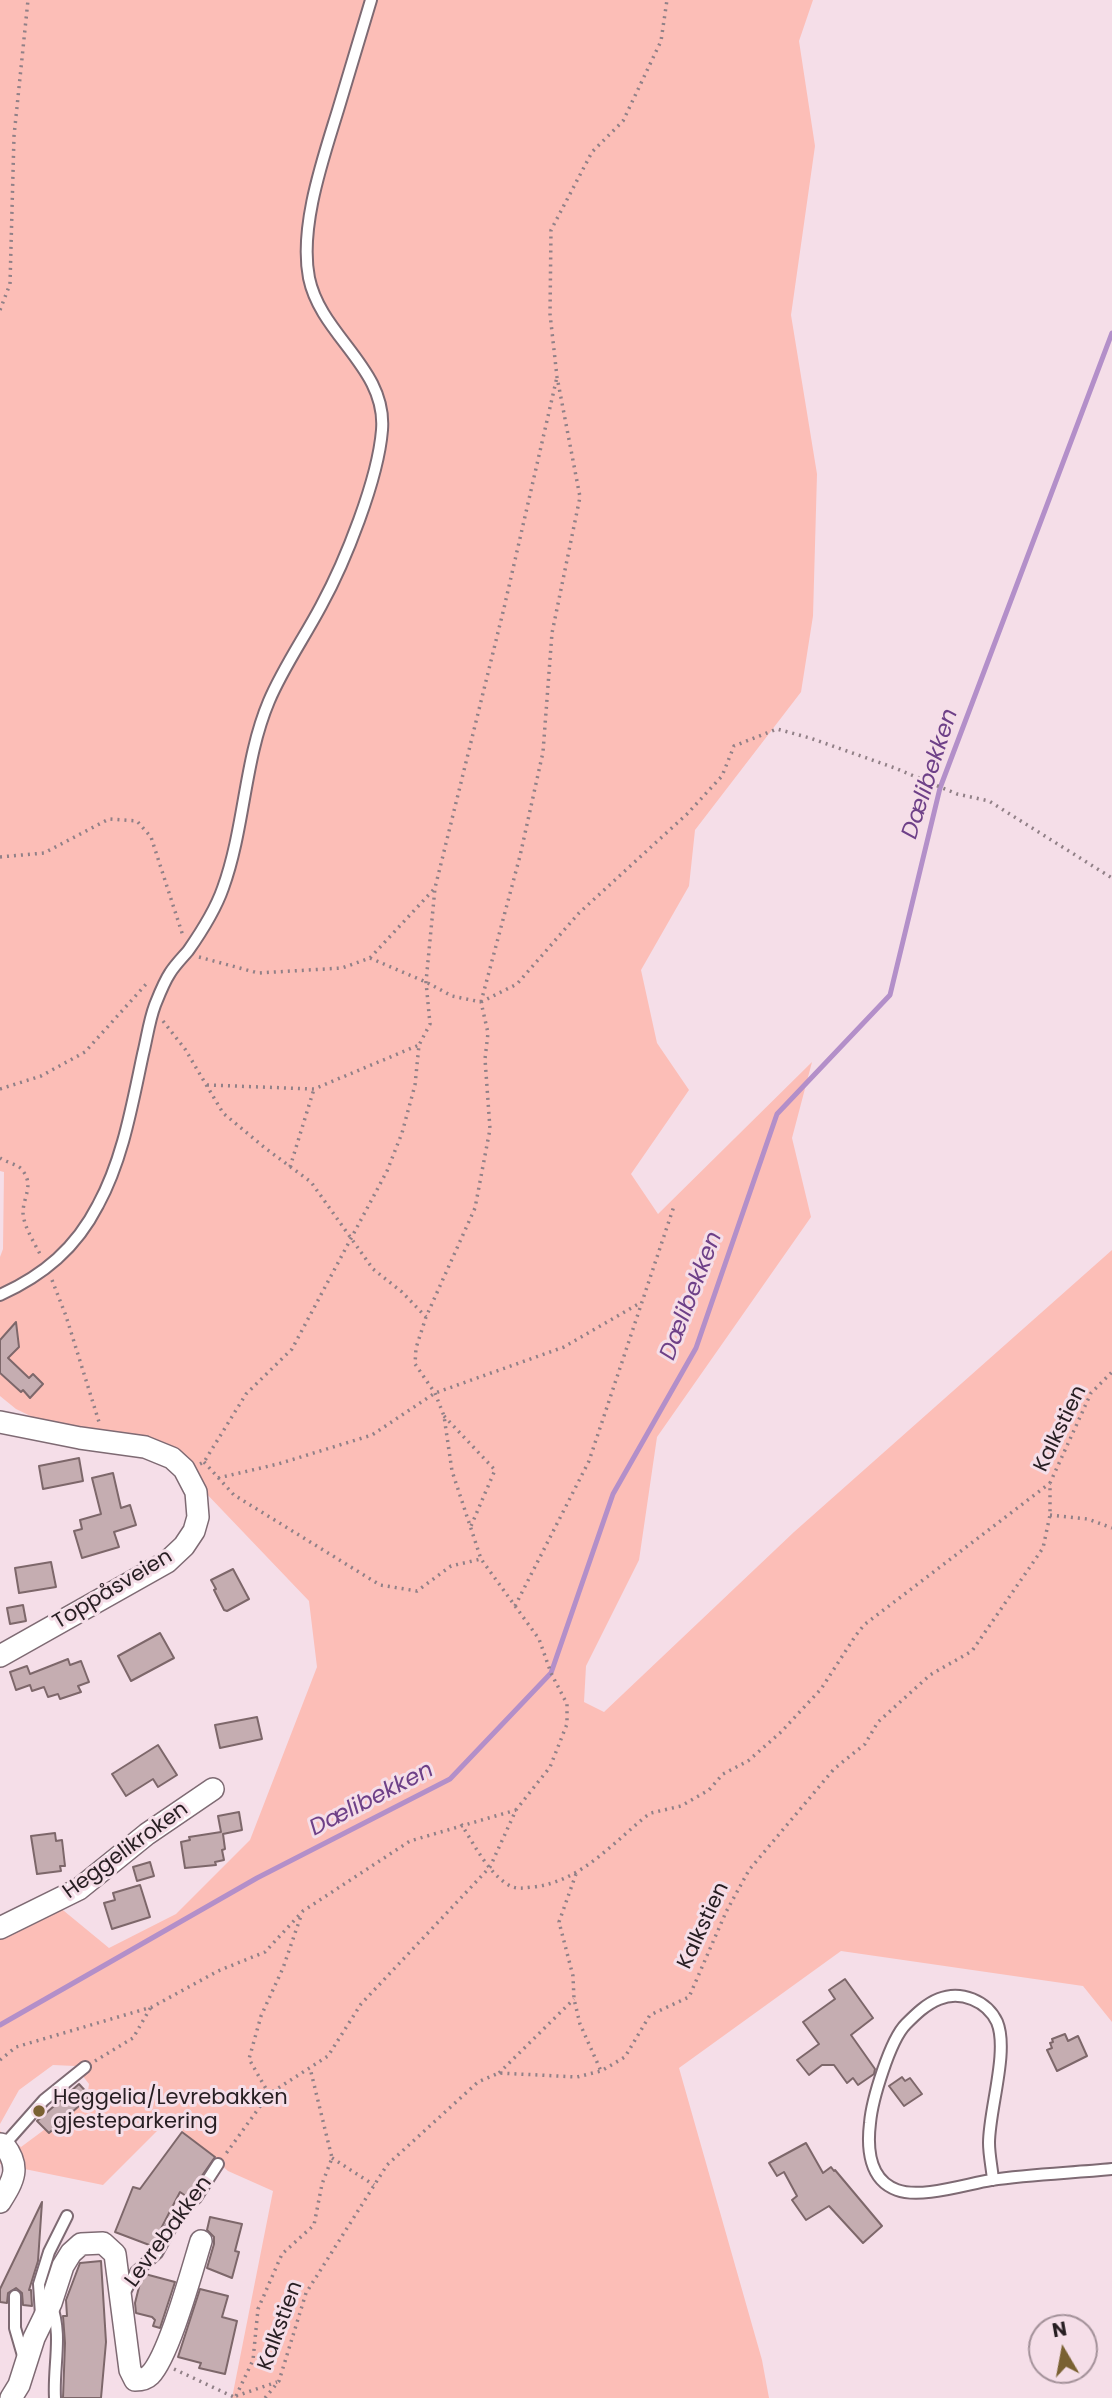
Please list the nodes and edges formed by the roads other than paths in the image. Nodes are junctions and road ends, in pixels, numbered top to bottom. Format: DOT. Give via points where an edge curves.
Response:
graph roads {
  1 [pos="371,0"];
  2 [pos="0,1295"];
  3 [pos="0,1406"];
  4 [pos="9,1423"];
  5 [pos="0,1656"];
  6 [pos="212,1789"];
  7 [pos="0,1928"];
  8 [pos="85,2067"];
  9 [pos="2,2144"];
  10 [pos="218,2164"];
  11 [pos="1112,2169"];
  12 [pos="993,2180"];
  13 [pos="0,2202"];
  14 [pos="67,2216"];
  15 [pos="201,2241"];
  16 [pos="15,2296"];
  17 [pos="120,2300"];
  18 [pos="46,2312"];
  19 [pos="26,2366"];
  20 [pos="11,2398"];
  21 [pos="55,2398"];
  1 -- 2 [label="lane" via="324,154 307,244 315,295 364,368 382,407 378,459 323,603 270,699 255,740 223,890 209,920 169,973 153,1009 116,1168 80,1236 48,1269"];
  3 -- 4 [label="street, Toppåsveien"];
  4 -- 5 [label="street, Toppåsveien" via="156,1450 184,1469 196,1492 198,1517 184,1546 156,1569"];
  6 -- 7 [label="street, Heggelikroken" via="79,1889"];
  8 -- 9 [label="lane" via="44,2100"];
  9 -- 13 [label="street" via="15,2168"];
  10 -- 17 [label="lane, Levrebakken"];
  11 -- 12 [label="lane"];
  12 -- 12 [label="lane" via="919,2193 898,2191 880,2180 872,2165 870,2117 888,2057 902,2028 940,1998 961,1996 979,2001 996,2021 1001,2043 989,2142"];
  14 -- 18 [label="lane, Levrebakken" via="39,2284"];
  15 -- 17 [label="street, Levrebakken" via="159,2362 143,2379 135,2380 130,2370"];
  16 -- 19 [label="lane" via="15,2328"];
  17 -- 18 [label="street, Levrebakken" via="115,2254 103,2243 93,2242 71,2253"];
  18 -- 19 [label="street, Levrebakken"];
  18 -- 21 [label="lane, Levrebakken" via="56,2318"];
  19 -- 20 [label="street, Levrebakken"];
}
